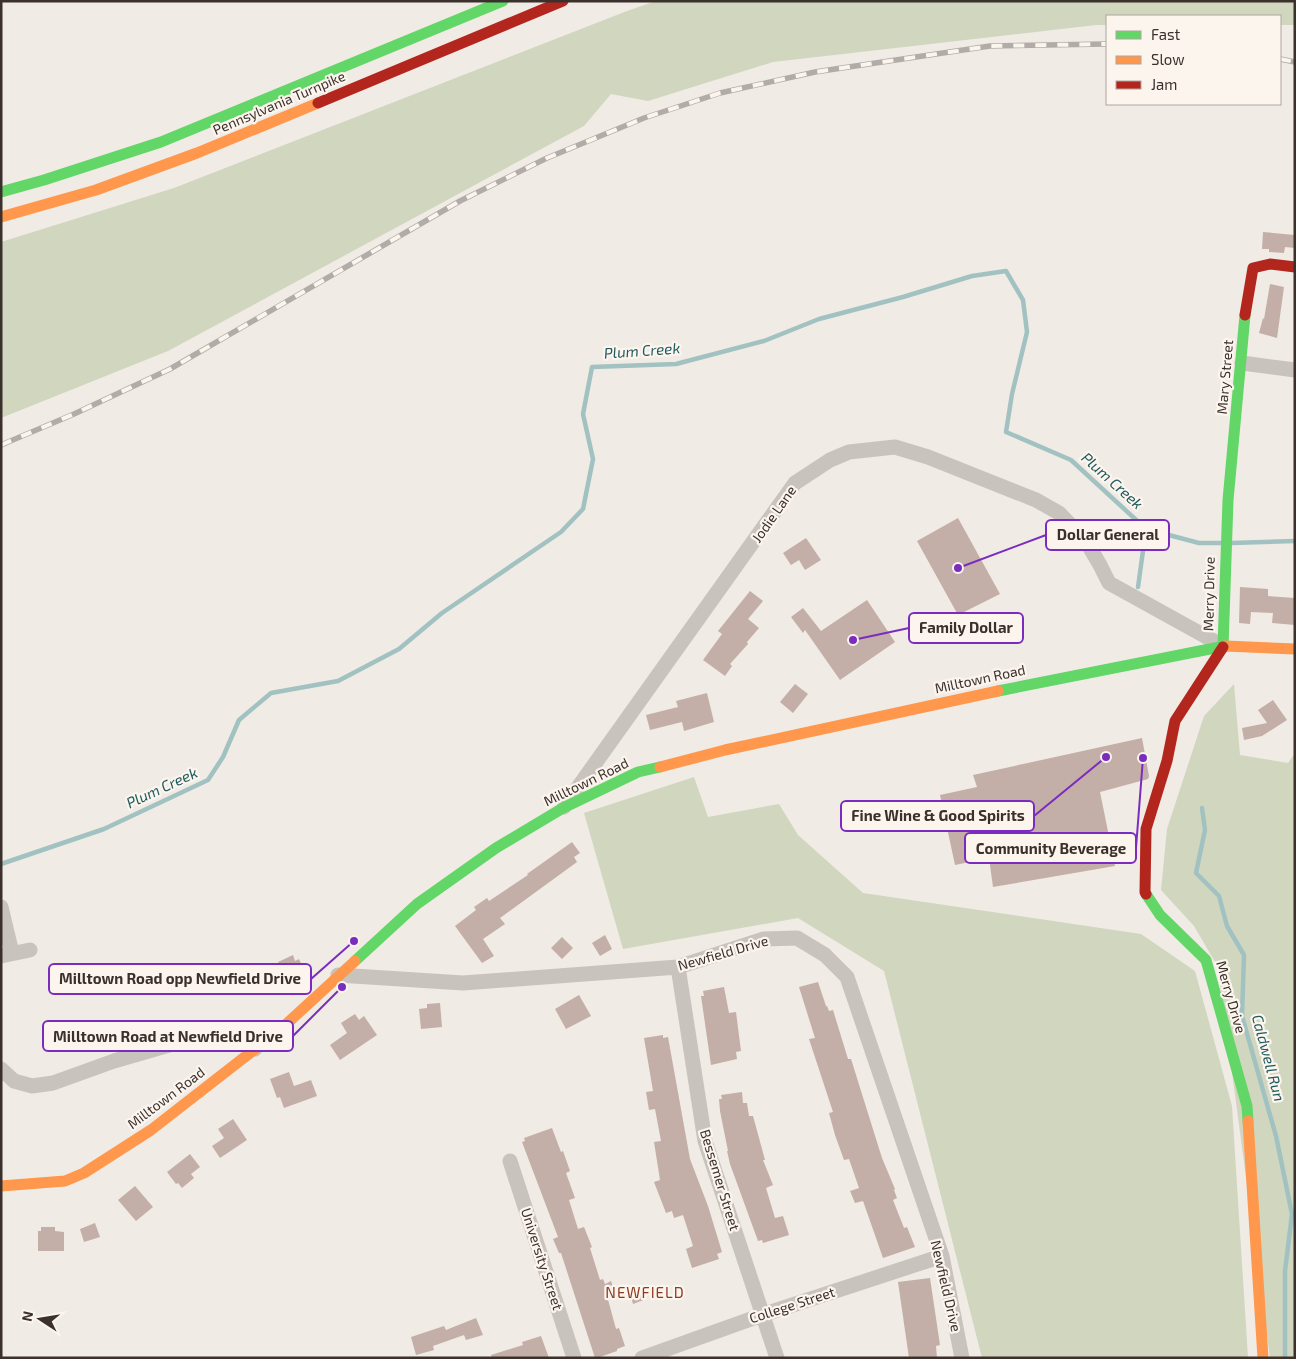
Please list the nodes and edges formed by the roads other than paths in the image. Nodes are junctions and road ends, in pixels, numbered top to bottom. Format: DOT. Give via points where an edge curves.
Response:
graph roads {
  1 [pos="503,1"];
  2 [pos="563,1"];
  3 [pos="1,192"];
  4 [pos="1,217"];
  5 [pos="1295,267"];
  6 [pos="1242,362"];
  7 [pos="1295,370"];
  8 [pos="1226,532"];
  9 [pos="1223,646"];
  10 [pos="1295,649"];
  11 [pos="563,808"];
  12 [pos="1,907"];
  13 [pos="30,950"];
  14 [pos="7,954"];
  15 [pos="678,968"];
  16 [pos="338,975"];
  17 [pos="255,1049"];
  18 [pos="1,1069"];
  19 [pos="510,1161"];
  20 [pos="1,1186"];
  21 [pos="942,1256"];
  22 [pos="762,1315"];
  23 [pos="574,1358"];
  24 [pos="642,1358"];
  25 [pos="777,1358"];
  26 [pos="962,1358"];
  27 [pos="1263,1358"];
  1 -- 3 [label="main road, Pennsylvania Turnpike" via="161,142"];
  2 -- 4 [label="main road, Pennsylvania Turnpike" via="197,153 96,190"];
  5 -- 6 [label="main road, Mary Street" via="1270,264 1253,268"];
  6 -- 7 [label="street"];
  6 -- 8 [label="main road, Mary Street"];
  8 -- 9 [label="main road, Merry Drive"];
  9 -- 10 [label="main road, Milltown Road"];
  9 -- 11 [label="main road, Milltown Road" via="725,750 638,772"];
  9 -- 11 [label="street, Jodie Lane" via="1108,583 1086,541 1059,513 1036,500 895,447 849,452 830,460 795,483"];
  9 -- 27 [label="main road, Merry Drive" via="1175,721 1167,761 1146,829 1145,892 1160,915 1206,960 1247,1106"];
  11 -- 16 [label="main road, Milltown Road" via="496,848 417,904"];
  12 -- 14 [label="street"];
  13 -- 14 [label="street"];
  15 -- 16 [label="street, Newfield Drive" via="463,982"];
  15 -- 21 [label="street, Newfield Drive" via="764,939 797,938 825,955 847,977"];
  15 -- 22 [label="street, Bessemer Street" via="705,1140"];
  16 -- 17 [label="main road, Milltown Road"];
  17 -- 18 [label="street" via="225,1037 190,1039 53,1083 32,1086 14,1081"];
  17 -- 20 [label="main road, Milltown Road" via="151,1130 84,1174 65,1181"];
  19 -- 23 [label="street, University Street"];
  21 -- 22 [label="street, College Street"];
  21 -- 26 [label="street, Newfield Drive"];
  22 -- 24 [label="street, College Street"];
  22 -- 25 [label="street, Bessemer Street"];
}
